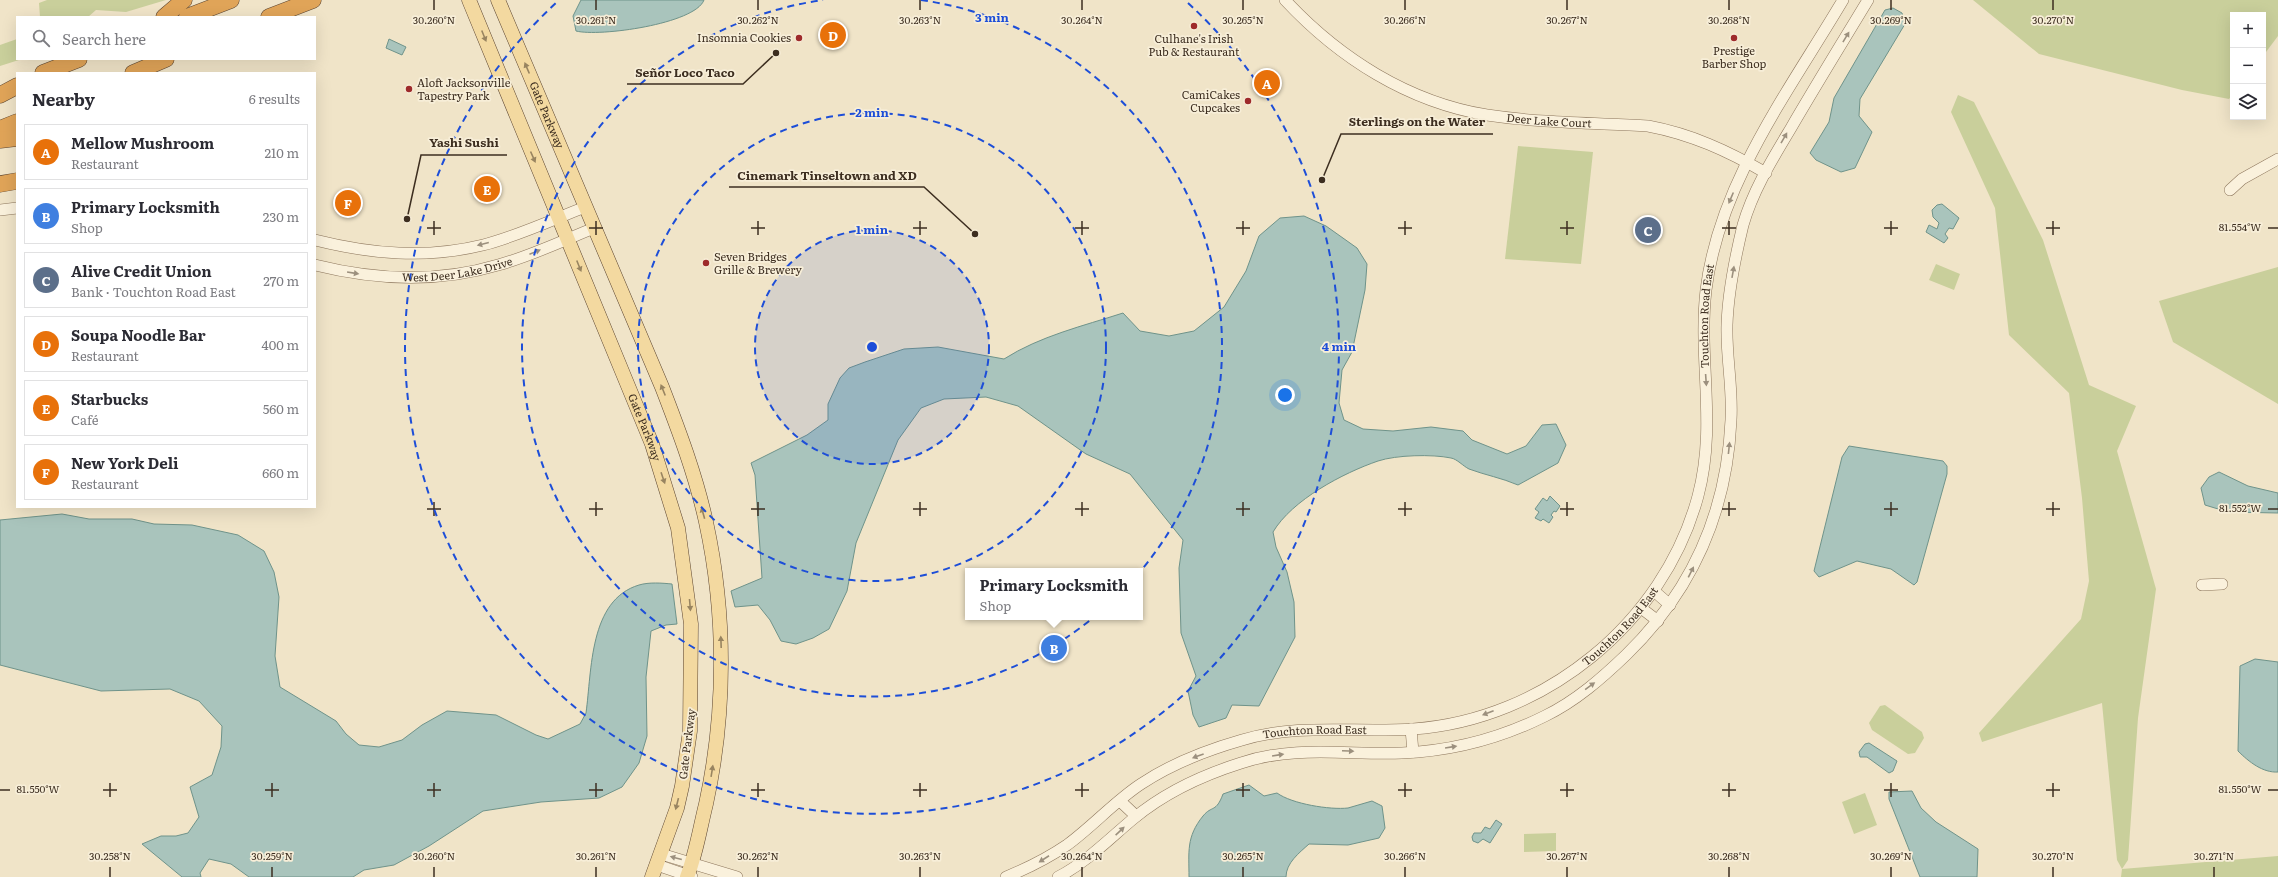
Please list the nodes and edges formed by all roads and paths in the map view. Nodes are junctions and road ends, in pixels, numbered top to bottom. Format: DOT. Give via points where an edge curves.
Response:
graph roads {
  1 [pos="184,0"];
  2 [pos="230,0"];
  3 [pos="313,0"];
  4 [pos="469,0"];
  5 [pos="498,0"];
  6 [pos="1285,0"];
  7 [pos="1843,0"];
  8 [pos="1868,0"];
  9 [pos="210,9"];
  10 [pos="165,16"];
  11 [pos="190,16"];
  12 [pos="272,16"];
  13 [pos="76,60"];
  14 [pos="164,60"];
  15 [pos="46,72"];
  16 [pos="135,72"];
  17 [pos="16,84"];
  18 [pos="16,85"];
  19 [pos="0,90"];
  20 [pos="0,95"];
  21 [pos="16,122"];
  22 [pos="0,129"];
  23 [pos="16,138"];
  24 [pos="0,140"];
  25 [pos="2278,159"];
  26 [pos="1748,163"];
  27 [pos="1766,173"];
  28 [pos="16,181"];
  29 [pos="0,184"];
  30 [pos="16,186"];
  31 [pos="0,188"];
  32 [pos="2230,190"];
  33 [pos="585,207"];
  34 [pos="16,208"];
  35 [pos="0,210"];
  36 [pos="559,217"];
  37 [pos="594,228"];
  38 [pos="568,239"];
  39 [pos="316,240"];
  40 [pos="316,265"];
  41 [pos="2202,584"];
  42 [pos="2222,584"];
  43 [pos="1654,591"];
  44 [pos="1670,605"];
  45 [pos="1641,608"];
  46 [pos="1658,621"];
  47 [pos="1411,729"];
  48 [pos="1413,752"];
  49 [pos="1120,801"];
  50 [pos="1136,816"];
  51 [pos="657,865"];
  52 [pos="690,873"];
  53 [pos="737,877"];
  54 [pos="1006,877"];
  55 [pos="1058,877"];
  1 -- 10 [label="highway"];
  2 -- 9 [label="highway"];
  3 -- 12 [label="highway"];
  4 -- 36 [label="main road, Gate Parkway, one-way"];
  33 -- 5 [label="main road, Gate Parkway, one-way"];
  6 -- 26 [label="street, Deer Lake Court" via="1329,42 1354,61 1408,91 1437,102 1516,119 1648,126 1669,130 1710,143"];
  7 -- 26 [label="street, Touchton Road East"];
  27 -- 8 [label="street, Touchton Road East, one-way"];
  9 -- 11 [label="highway"];
  13 -- 15 [label="highway"];
  14 -- 16 [label="highway"];
  17 -- 19 [label="highway"];
  18 -- 20 [label="highway"];
  21 -- 22 [label="highway"];
  23 -- 24 [label="highway"];
  25 -- 32 [label="street" via="2242,178"];
  26 -- 27 [label="street, Deer Lake Court"];
  26 -- 43 [label="street, Touchton Road East, one-way" via="1723,217 1708,277 1704,318 1708,441 1706,464 1698,498 1682,542"];
  44 -- 27 [label="street, Touchton Road East, one-way" via="1685,584 1707,537 1727,467 1732,418 1727,325 1732,274 1751,201"];
  28 -- 29 [label="highway"];
  30 -- 31 [label="street"];
  33 -- 36 [label="street, West Deer Lake Drive"];
  33 -- 37 [label="main road, Gate Parkway"];
  34 -- 35 [label="street"];
  36 -- 38 [label="main road, Gate Parkway"];
  36 -- 39 [label="street, West Deer Lake Drive, one-way" via="491,242 430,253 378,253"];
  37 -- 38 [label="street, West Deer Lake Drive"];
  52 -- 37 [label="main road, Gate Parkway, one-way" via="712,773 720,690 721,641 715,575 706,521 682,438"];
  40 -- 38 [label="street, West Deer Lake Drive, one-way" via="382,277 445,276 498,265"];
  38 -- 51 [label="main road, Gate Parkway, one-way" via="652,444 676,521 683,557 691,624 690,731 682,786"];
  41 -- 42 [label="street"];
  43 -- 44 [label="street"];
  43 -- 45 [label="street, Touchton Road East"];
  44 -- 46 [label="street, Touchton Road East"];
  45 -- 46 [label="street"];
  45 -- 47 [label="street, Touchton Road East, one-way" via="1587,661 1546,688 1479,717 1454,724"];
  48 -- 46 [label="street, Touchton Road East, one-way" via="1468,745 1547,715 1611,671"];
  47 -- 48 [label="street"];
  47 -- 49 [label="street, Touchton Road East, one-way" via="1305,729 1242,740 1185,760 1139,785"];
  50 -- 48 [label="street, Touchton Road East, one-way" via="1182,787 1240,763 1264,757 1317,750"];
  49 -- 50 [label="street"];
  49 -- 54 [label="street, Touchton Road East, one-way" via="1065,846 1036,864"];
  55 -- 50 [label="street, Touchton Road East, one-way" via="1105,845"];
  51 -- 52 [label="street"];
  52 -- 53 [label="street"];
}
